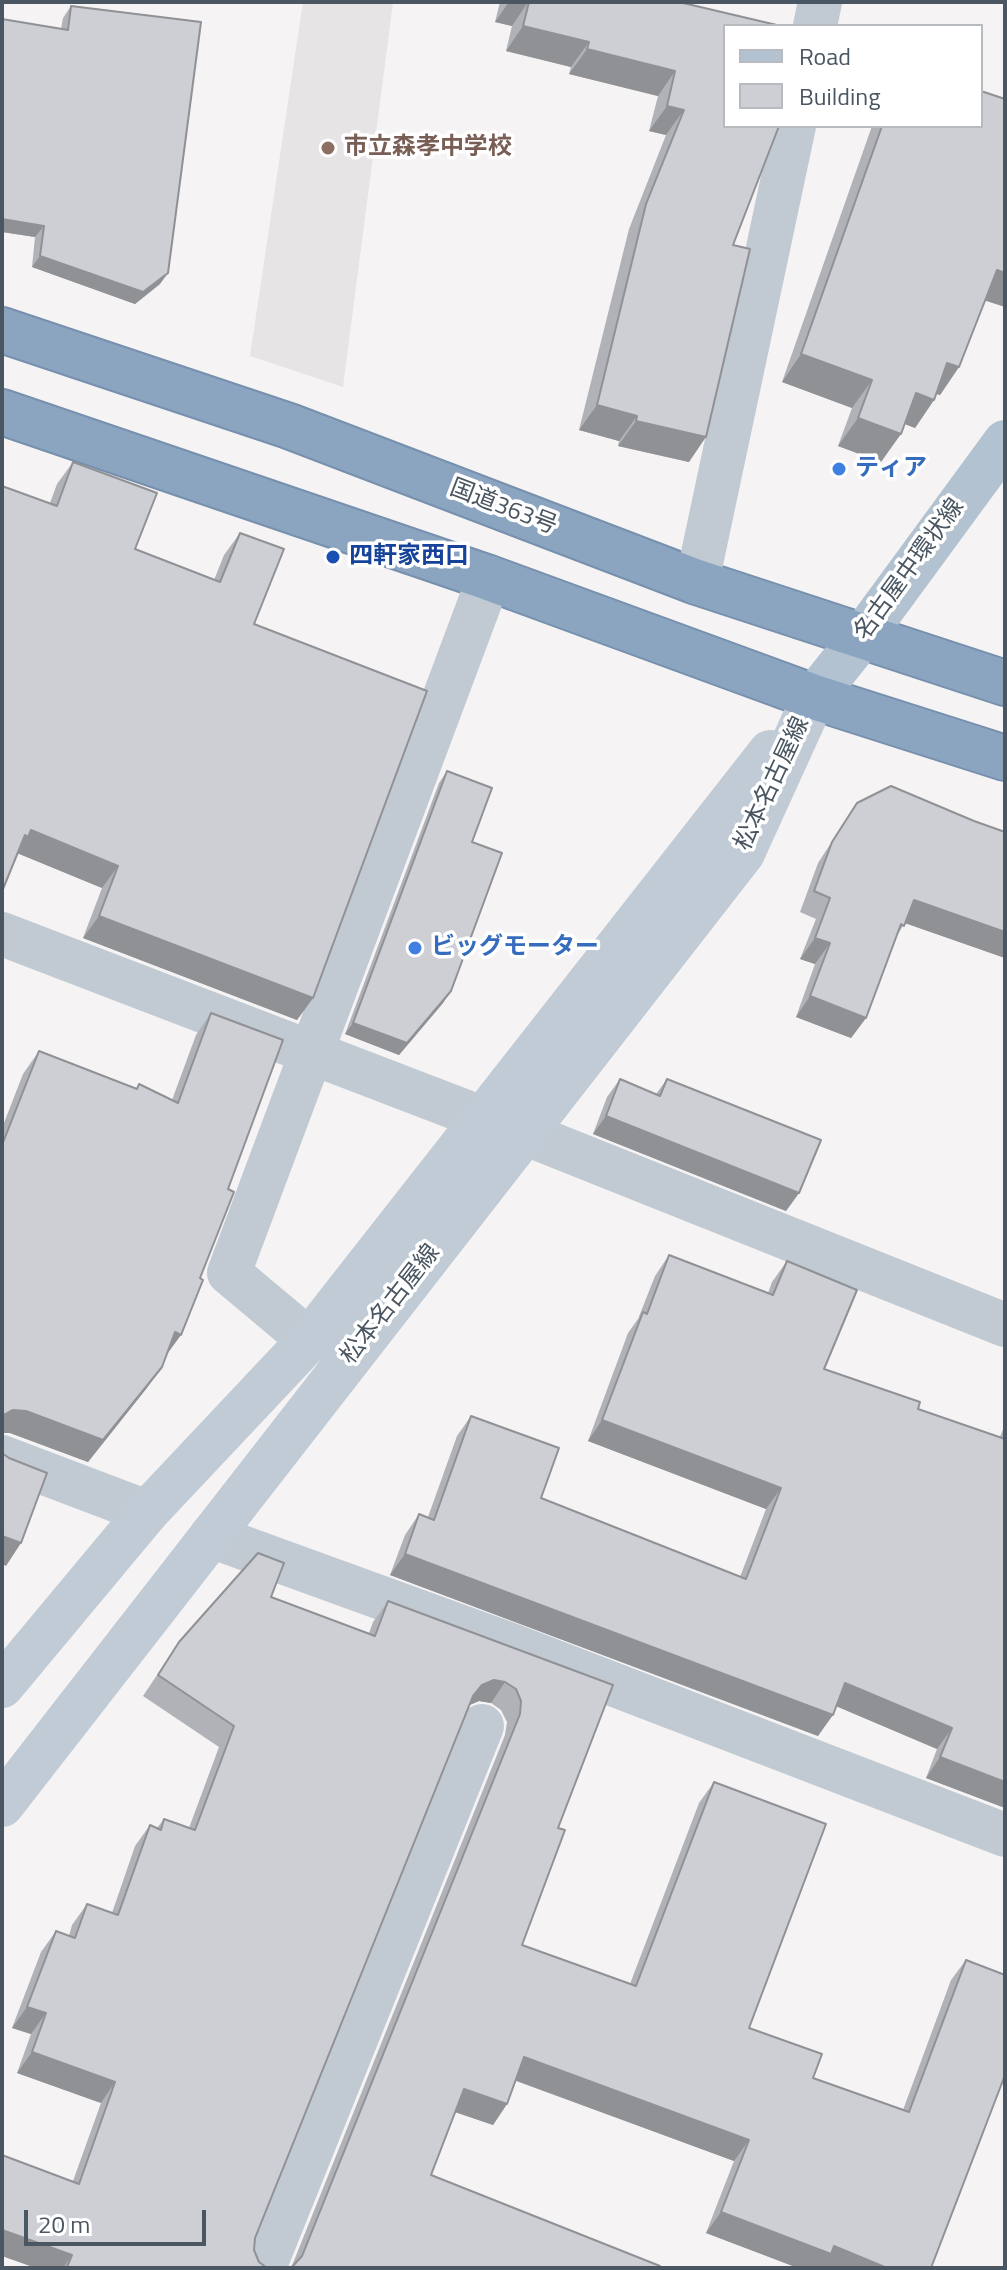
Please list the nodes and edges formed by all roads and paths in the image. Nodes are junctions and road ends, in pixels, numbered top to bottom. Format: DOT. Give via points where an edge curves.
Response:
graph roads {
  1 [pos="820,2"];
  2 [pos="815,24"];
  3 [pos="794,128"];
  4 [pos="2,330"];
  5 [pos="2,412"];
  6 [pos="1005,442"];
  7 [pos="489,578"];
  8 [pos="697,582"];
  9 [pos="862,637"];
  10 [pos="1005,683"];
  11 [pos="814,697"];
  12 [pos="1005,758"];
  13 [pos="2,934"];
  14 [pos="311,1052"];
  15 [pos="482,1118"];
  16 [pos="524,1133"];
  17 [pos="1005,1325"];
  18 [pos="309,1340"];
  19 [pos="2,1457"];
  20 [pos="147,1512"];
  21 [pos="211,1536"];
  22 [pos="2,1686"];
  23 [pos="482,1726"];
  24 [pos="2,1805"];
  25 [pos="1005,1835"];
  26 [pos="264,2268"];
  1 -- 2 [label="street"];
  3 -- 8 [label="street"];
  4 -- 8 [label="highway, 国道363号" via="289,426"];
  5 -- 7 [label="highway"];
  6 -- 9 [label="main road, 名古屋中環状線"];
  7 -- 11 [label="highway"];
  7 -- 14 [label="street"];
  8 -- 9 [label="highway, 国道363号"];
  9 -- 10 [label="highway, 国道363号"];
  9 -- 11 [label="main road, 名古屋中環状線"];
  11 -- 12 [label="highway"];
  11 -- 15 [label="main road, 松本名古屋線"];
  11 -- 16 [label="main road, 松本名古屋線" via="743,853"];
  13 -- 14 [label="street"];
  14 -- 15 [label="street"];
  14 -- 18 [label="street" via="229,1273"];
  15 -- 18 [label="main road, 松本名古屋線"];
  16 -- 17 [label="street"];
  16 -- 21 [label="main road, 松本名古屋線"];
  18 -- 20 [label="main road, 松本名古屋線"];
  19 -- 20 [label="street"];
  20 -- 22 [label="main road, 松本名古屋線"];
  21 -- 24 [label="main road, 松本名古屋線"];
  21 -- 25 [label="street"];
  23 -- 26 [label="street"];
}
